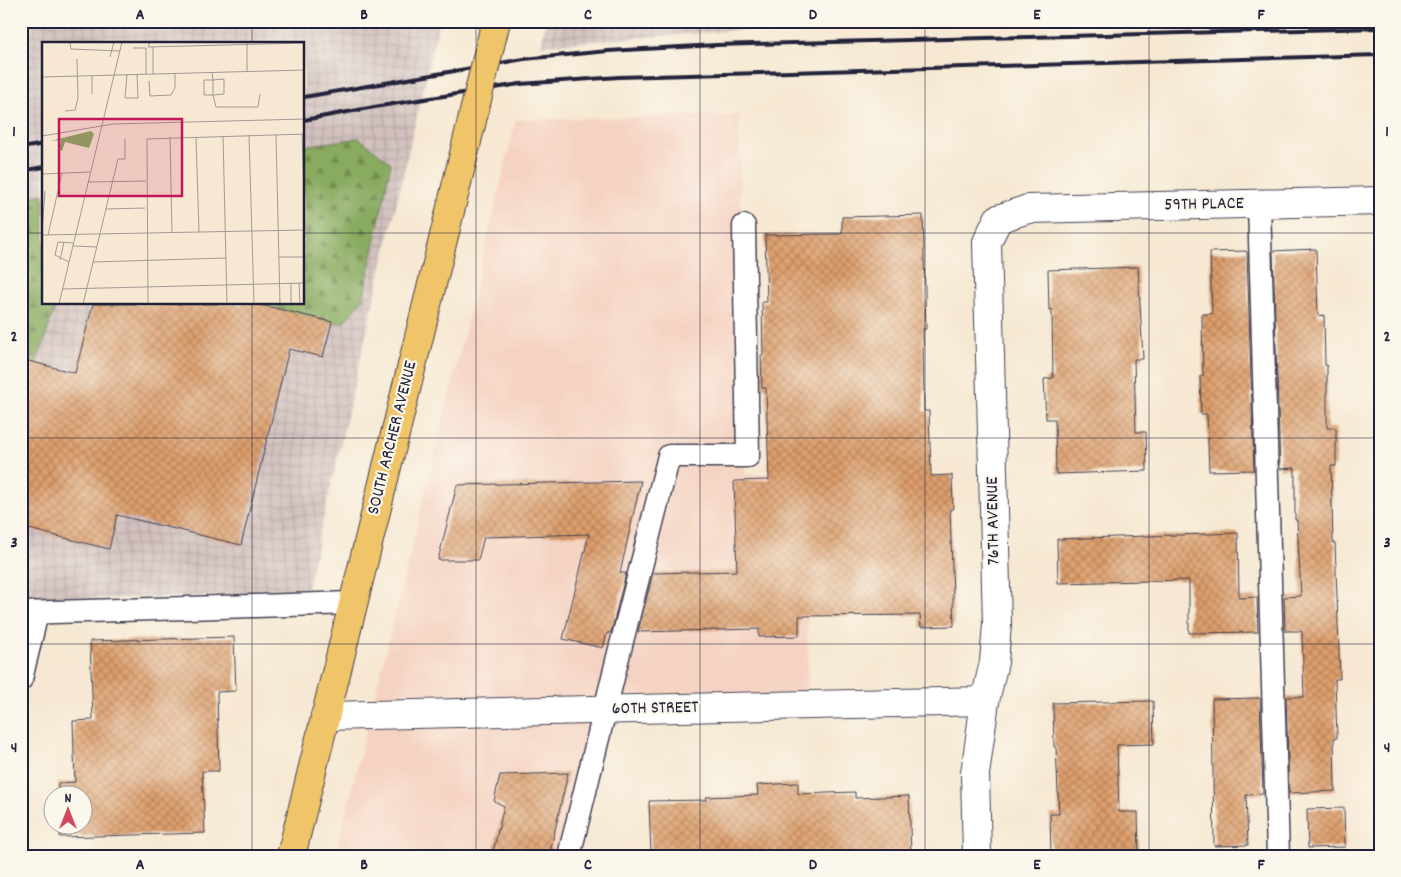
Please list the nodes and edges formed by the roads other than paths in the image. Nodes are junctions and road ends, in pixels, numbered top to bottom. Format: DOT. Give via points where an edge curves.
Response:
graph roads {
  1 [pos="496,21"];
  2 [pos="1380,201"];
  3 [pos="1260,204"];
  4 [pos="1028,209"];
  5 [pos="744,226"];
  6 [pos="353,603"];
  7 [pos="29,613"];
  8 [pos="21,679"];
  9 [pos="985,700"];
  10 [pos="605,710"];
  11 [pos="325,716"];
  12 [pos="292,856"];
  13 [pos="569,856"];
  14 [pos="977,856"];
  15 [pos="1278,856"];
  1 -- 6 [label="main road, SOUTH ARCHER AVENUE, bridge"];
  2 -- 3 [label="street, 59TH PLACE"];
  3 -- 4 [label="street, 59TH PLACE"];
  3 -- 15 [label="lane"];
  4 -- 9 [label="street, 76TH AVENUE" via="998,219 987,242 997,624 994,662"];
  5 -- 10 [label="lane" via="748,456 669,456"];
  6 -- 7 [label="lane"];
  6 -- 11 [label="main road, SOUTH ARCHER AVENUE"];
  7 -- 8 [label="lane"];
  9 -- 10 [label="street, 60TH STREET"];
  9 -- 14 [label="street, 76TH AVENUE" via="975,774"];
  10 -- 11 [label="street, 60TH STREET"];
  10 -- 13 [label="lane"];
  11 -- 12 [label="main road, SOUTH ARCHER AVENUE"];
}
